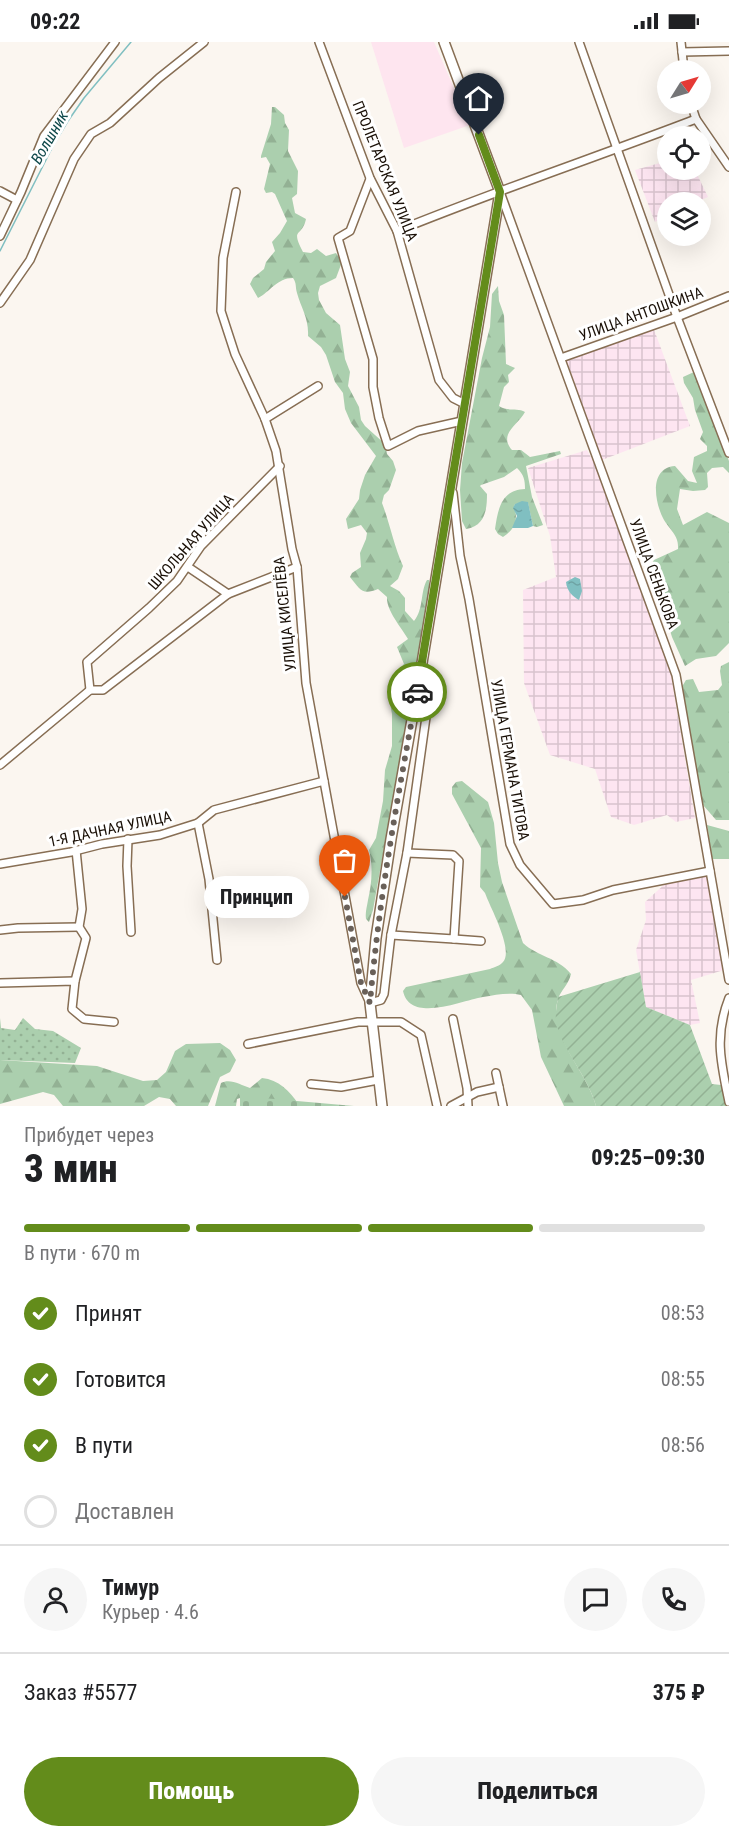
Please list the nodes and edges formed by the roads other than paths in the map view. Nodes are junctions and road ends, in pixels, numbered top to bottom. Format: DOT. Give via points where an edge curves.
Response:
graph roads {
  1 [pos="115,42"];
  2 [pos="204,42"];
  3 [pos="319,42"];
  4 [pos="444,42"];
  5 [pos="579,42"];
  6 [pos="681,42"];
  7 [pos="729,51"];
  8 [pos="682,52"];
  9 [pos="683,60"];
  10 [pos="694,114"];
  11 [pos="696,119"];
  12 [pos="617,150"];
  13 [pos="729,167"];
  14 [pos="370,179"];
  15 [pos="0,191"];
  16 [pos="236,192"];
  17 [pos="500,192"];
  18 [pos="17,200"];
  19 [pos="496,218"];
  20 [pos="510,219"];
  21 [pos="396,231"];
  22 [pos="0,235"];
  23 [pos="729,296"];
  24 [pos="0,303"];
  25 [pos="677,317"];
  26 [pos="561,358"];
  27 [pos="318,386"];
  28 [pos="465,404"];
  29 [pos="265,419"];
  30 [pos="462,422"];
  31 [pos="729,453"];
  32 [pos="280,466"];
  33 [pos="452,484"];
  34 [pos="188,567"];
  35 [pos="297,567"];
  36 [pos="228,594"];
  37 [pos="90,690"];
  38 [pos="427,710"];
  39 [pos="0,765"];
  40 [pos="324,781"];
  41 [pos="198,823"];
  42 [pos="128,839"];
  43 [pos="76,850"];
  44 [pos="407,853"];
  45 [pos="0,864"];
  46 [pos="710,871"];
  47 [pos="79,927"];
  48 [pos="0,930"];
  49 [pos="131,932"];
  50 [pos="391,935"];
  51 [pos="454,939"];
  52 [pos="481,941"];
  53 [pos="217,960"];
  54 [pos="729,980"];
  55 [pos="75,981"];
  56 [pos="0,983"];
  57 [pos="729,998"];
  58 [pos="370,1003"];
  59 [pos="453,1019"];
  60 [pos="114,1022"];
  61 [pos="372,1022"];
  62 [pos="248,1044"];
  63 [pos="496,1073"];
  64 [pos="378,1080"];
  65 [pos="311,1084"];
  66 [pos="499,1087"];
  67 [pos="467,1102"];
  68 [pos="729,1102"];
  69 [pos="382,1106"];
  70 [pos="437,1106"];
  71 [pos="451,1106"];
  72 [pos="503,1106"];
  1 -- 18 [label="street" via="44,136"];
  2 -- 24 [label="street" via="110,123 91,134 74,159 30,260"];
  3 -- 14 [label="street, ПРОЛЕТАРСКАЯ УЛИЦА"];
  4 -- 17 [label="main road"];
  5 -- 12 [label="street"];
  6 -- 8 [label="street"];
  7 -- 8 [label="street"];
  8 -- 9 [label="street"];
  10 -- 11 [label="street"];
  11 -- 12 [label="street"];
  11 -- 13 [label="street"];
  12 -- 17 [label="street"];
  12 -- 25 [label="street"];
  14 -- 21 [label="street, ПРОЛЕТАРСКАЯ УЛИЦА"];
  14 -- 30 [label="street" via="350,231 338,238 373,359 373,387 388,446 418,431"];
  15 -- 18 [label="street"];
  16 -- 29 [label="street, УЛИЦА КИСЕЛЁВА" via="223,258 221,311 235,354"];
  17 -- 19 [label="main road"];
  17 -- 20 [label="street, УЛИЦА СЕНЬКОВА"];
  17 -- 21 [label="street"];
  18 -- 22 [label="street"];
  19 -- 20 [label="street"];
  19 -- 28 [label="main road"];
  20 -- 26 [label="street, УЛИЦА СЕНЬКОВА"];
  21 -- 28 [label="street, ПРОЛЕТАРСКАЯ УЛИЦА" via="439,380 453,398"];
  23 -- 25 [label="street, УЛИЦА АНТОШКИНА"];
  25 -- 26 [label="street, УЛИЦА АНТОШКИНА"];
  25 -- 31 [label="street"];
  26 -- 46 [label="street, УЛИЦА СЕНЬКОВА" via="676,675"];
  27 -- 29 [label="street"];
  28 -- 30 [label="main road"];
  29 -- 32 [label="street, УЛИЦА КИСЕЛЁВА"];
  30 -- 33 [label="main road"];
  32 -- 34 [label="street, ШКОЛЬНАЯ УЛИЦА" via="216,529"];
  32 -- 35 [label="street, УЛИЦА КИСЕЛЁВА"];
  33 -- 46 [label="street, УЛИЦА ГЕРМАНА ТИТОВА" via="460,556 510,844 520,865 553,904"];
  33 -- 58 [label="main road" via="391,840"];
  34 -- 36 [label="street"];
  34 -- 37 [label="street, ШКОЛЬНАЯ УЛИЦА" via="149,609 87,662"];
  35 -- 36 [label="street"];
  35 -- 40 [label="street, УЛИЦА КИСЕЛЁВА" via="306,683"];
  36 -- 37 [label="street" via="103,690"];
  37 -- 39 [label="street"];
  38 -- 44 [label="street"];
  40 -- 41 [label="street, 1-Я ДАЧНАЯ УЛИЦА" via="214,810"];
  40 -- 58 [label="street, УЛИЦА КИСЕЛЁВА" via="361,983"];
  41 -- 42 [label="street, 1-Я ДАЧНАЯ УЛИЦА" via="160,835"];
  41 -- 53 [label="street" via="209,879"];
  42 -- 43 [label="street, 1-Я ДАЧНАЯ УЛИЦА"];
  42 -- 49 [label="street"];
  43 -- 45 [label="street, 1-Я ДАЧНАЯ УЛИЦА"];
  43 -- 47 [label="street" via="82,909"];
  44 -- 50 [label="street"];
  44 -- 51 [label="street" via="453,855 459,861"];
  46 -- 54 [label="street, УЛИЦА СЕНЬКОВА"];
  47 -- 48 [label="street"];
  47 -- 55 [label="street" via="86,938"];
  50 -- 51 [label="street"];
  50 -- 58 [label="street" via="384,994 381,1000"];
  51 -- 52 [label="street"];
  55 -- 56 [label="street"];
  55 -- 60 [label="street" via="72,1009 84,1019"];
  57 -- 68 [label="street" via="718,1040"];
  58 -- 61 [label="main road"];
  59 -- 67 [label="street"];
  61 -- 62 [label="street"];
  61 -- 64 [label="main road"];
  61 -- 70 [label="street" via="401,1022 422,1035"];
  63 -- 66 [label="street"];
  64 -- 65 [label="street" via="341,1087"];
  64 -- 69 [label="main road"];
  66 -- 67 [label="street" via="477,1092"];
  66 -- 72 [label="street"];
  67 -- 71 [label="street"];
}
